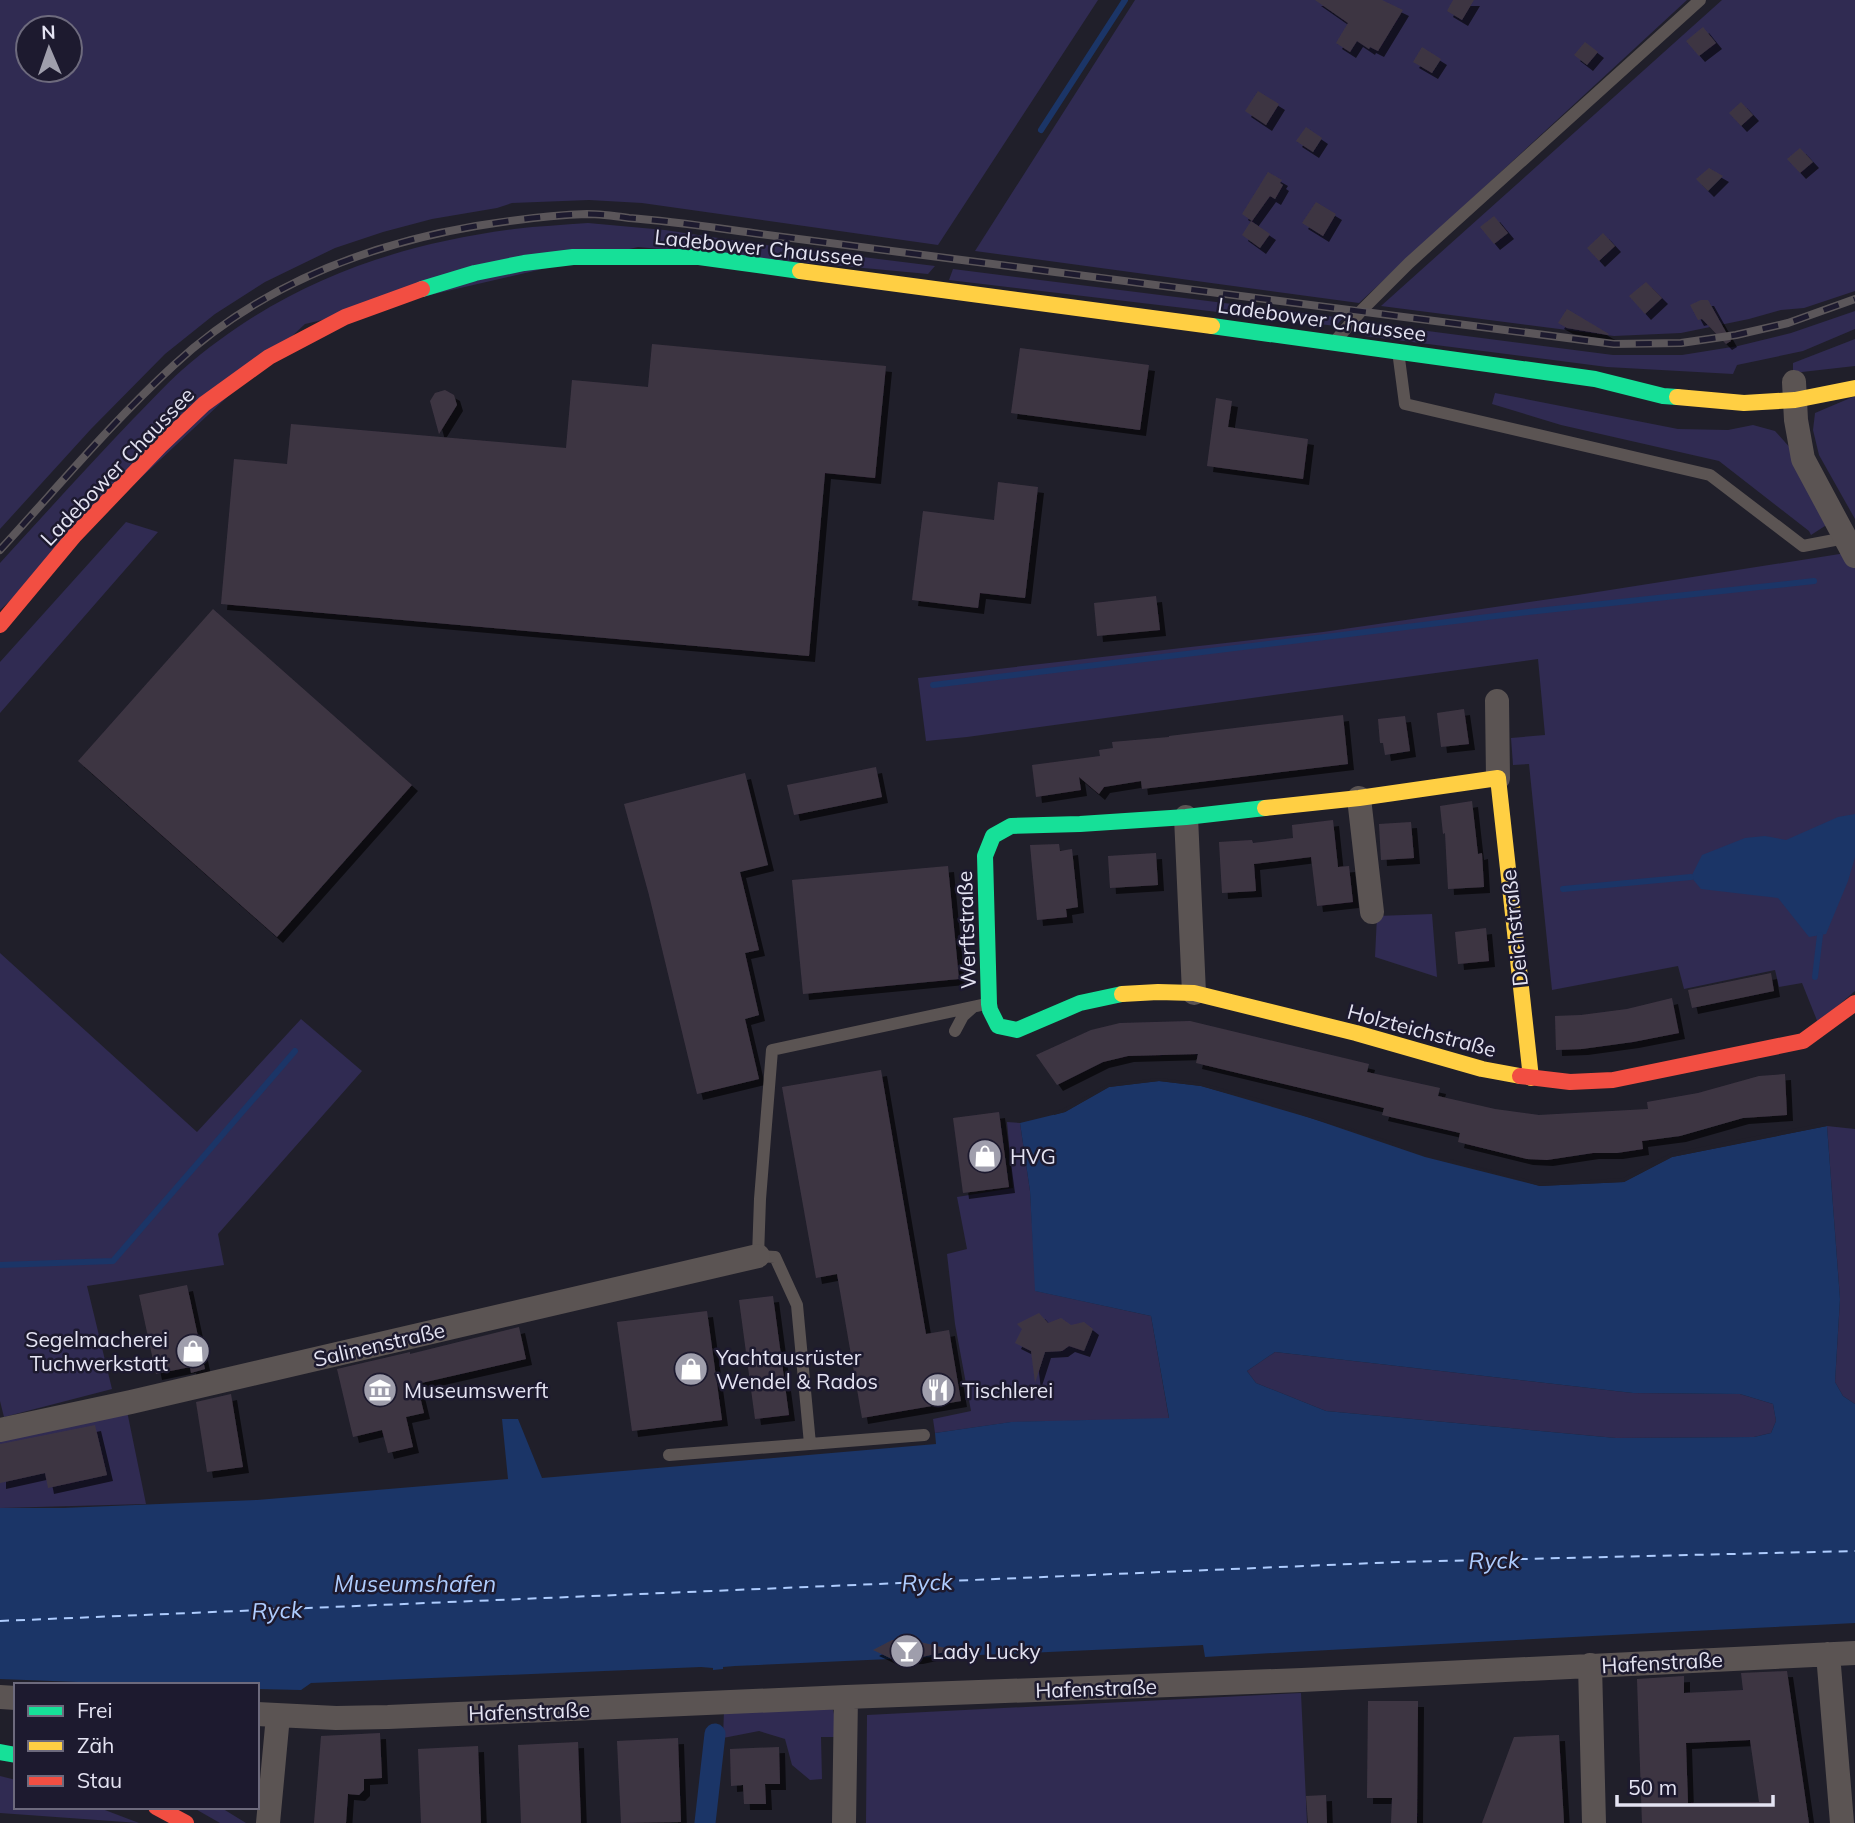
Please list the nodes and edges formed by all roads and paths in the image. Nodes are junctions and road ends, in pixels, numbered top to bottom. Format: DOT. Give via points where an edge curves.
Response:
graph roads {
  1 [pos="1700,0"];
  2 [pos="1334,342"];
  3 [pos="1398,351"];
  4 [pos="1855,377"];
  5 [pos="1656,379"];
  6 [pos="1595,380"];
  7 [pos="1799,385"];
  8 [pos="1855,388"];
  9 [pos="1850,547"];
  10 [pos="0,625"];
  11 [pos="1497,701"];
  12 [pos="1497,778"];
  13 [pos="1359,798"];
  14 [pos="1186,817"];
  15 [pos="1372,912"];
  16 [pos="1194,993"];
  17 [pos="1855,1003"];
  18 [pos="989,1004"];
  19 [pos="973,1007"];
  20 [pos="955,1031"];
  21 [pos="1531,1079"];
  22 [pos="758,1256"];
  23 [pos="0,1430"];
  24 [pos="924,1436"];
  25 [pos="810,1444"];
  26 [pos="668,1455"];
  27 [pos="1855,1653"];
  28 [pos="1828,1654"];
  29 [pos="1590,1665"];
  30 [pos="846,1697"];
  31 [pos="268,1715"];
  32 [pos="160,1809"];
  33 [pos="186,1823"];
  34 [pos="268,1823"];
  35 [pos="844,1823"];
  36 [pos="1594,1823"];
  37 [pos="1842,1823"];
  1 -- 2 [label="lane" via="1409,263"];
  2 -- 3 [label="street, Ladebower Chaussee"];
  2 -- 10 [label="street, Ladebower Chaussee" via="699,257 573,257 524,262 409,293 345,317 269,357 204,404 160,446"];
  3 -- 6 [label="street, Ladebower Chaussee"];
  3 -- 9 [label="lane" via="1405,404 1710,475 1803,546"];
  4 -- 7 [label="street, Ladebower Chaussee"];
  5 -- 6 [label="street, Ladebower Chaussee"];
  6 -- 7 [label="street, Ladebower Chaussee" via="1663,396 1744,403"];
  7 -- 8 [label="street, Ladebower Chaussee"];
  7 -- 9 [label="street" via="1804,460"];
  11 -- 12 [label="street, Deichstraße"];
  12 -- 13 [label="street"];
  12 -- 21 [label="street, Deichstraße"];
  13 -- 14 [label="street"];
  13 -- 15 [label="street"];
  14 -- 16 [label="street"];
  14 -- 18 [label="street, Werftstraße" via="1011,826 993,836 985,856"];
  16 -- 18 [label="street, Holzteichstraße" via="1117,994 1080,1003 1017,1030 998,1026"];
  16 -- 21 [label="street, Holzteichstraße"];
  17 -- 21 [label="street, Holzteichstraße" via="1803,1041 1614,1080"];
  18 -- 19 [label="lane"];
  19 -- 20 [label="lane"];
  19 -- 22 [label="lane" via="772,1050"];
  22 -- 23 [label="street, Salinenstraße"];
  22 -- 25 [label="lane" via="775,1257 797,1305"];
  24 -- 25 [label="lane"];
  25 -- 26 [label="lane"];
  27 -- 28 [label="street, Hafenstraße"];
  28 -- 29 [label="street, Hafenstraße"];
  28 -- 37 [label="street"];
  29 -- 30 [label="street, Hafenstraße"];
  29 -- 36 [label="street"];
  30 -- 31 [label="street, Hafenstraße" via="336,1718"];
  30 -- 35 [label="street"];
  31 -- 34 [label="street"];
  32 -- 33 [label="street"];
}
